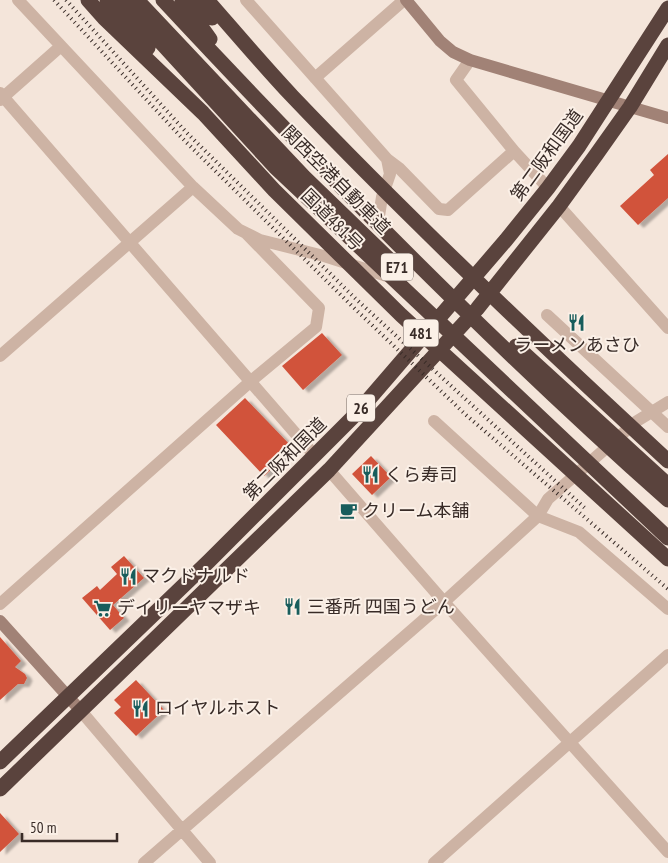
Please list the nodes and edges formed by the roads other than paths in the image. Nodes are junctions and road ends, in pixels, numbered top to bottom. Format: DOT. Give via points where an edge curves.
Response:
graph roads {
  1 [pos="18,0"];
  2 [pos="88,0"];
  3 [pos="137,0"];
  4 [pos="163,0"];
  5 [pos="169,0"];
  6 [pos="182,0"];
  7 [pos="193,0"];
  8 [pos="207,0"];
  9 [pos="246,0"];
  10 [pos="405,0"];
  11 [pos="115,4"];
  12 [pos="668,8"];
  13 [pos="668,45"];
  14 [pos="61,46"];
  15 [pos="470,60"];
  16 [pos="231,68"];
  17 [pos="315,78"];
  18 [pos="291,95"];
  19 [pos="1,96"];
  20 [pos="608,100"];
  21 [pos="630,107"];
  22 [pos="202,114"];
  23 [pos="668,118"];
  24 [pos="514,151"];
  25 [pos="387,158"];
  26 [pos="193,187"];
  27 [pos="548,188"];
  28 [pos="560,206"];
  29 [pos="380,216"];
  30 [pos="246,233"];
  31 [pos="131,242"];
  32 [pos="393,277"];
  33 [pos="460,293"];
  34 [pos="477,309"];
  35 [pos="547,315"];
  36 [pos="437,318"];
  37 [pos="668,328"];
  38 [pos="453,335"];
  39 [pos="0,356"];
  40 [pos="251,381"];
  41 [pos="668,402"];
  42 [pos="653,412"];
  43 [pos="434,421"];
  44 [pos="668,427"];
  45 [pos="617,439"];
  46 [pos="315,456"];
  47 [pos="668,461"];
  48 [pos="590,463"];
  49 [pos="330,470"];
  50 [pos="668,485"];
  51 [pos="668,500"];
  52 [pos="538,516"];
  53 [pos="668,524"];
  54 [pos="668,538"];
  55 [pos="668,559"];
  56 [pos="444,602"];
  57 [pos="0,604"];
  58 [pos="668,609"];
  59 [pos="0,621"];
  60 [pos="668,655"];
  61 [pos="68,697"];
  62 [pos="81,711"];
  63 [pos="568,742"];
  64 [pos="0,762"];
  65 [pos="0,789"];
  66 [pos="182,830"];
  67 [pos="668,852"];
  68 [pos="144,863"];
  69 [pos="210,863"];
  70 [pos="434,863"];
  1 -- 14 [label="street"];
  2 -- 22 [label="highway, 国道481号 / 481"];
  3 -- 53 [label="highway, 関西空港自動車道 / E71" via="304,177 586,451"];
  4 -- 51 [label="highway, 関西空港自動車道 / E71" via="340,188 596,436"];
  5 -- 16 [label="highway"];
  6 -- 16 [label="highway"];
  7 -- 18 [label="highway"];
  8 -- 18 [label="highway"];
  9 -- 17 [label="street"];
  10 -- 15 [label="street" via="440,41 452,52"];
  10 -- 17 [label="street"];
  11 -- 22 [label="highway"];
  11 -- 32 [label="highway, 481" via="216,103 275,167"];
  12 -- 20 [label="highway, 第二阪和国道 / 26"];
  13 -- 21 [label="highway, 26"];
  14 -- 19 [label="street"];
  14 -- 26 [label="street"];
  15 -- 20 [label="street"];
  15 -- 24 [label="street" via="456,80"];
  16 -- 29 [label="highway" via="326,167"];
  17 -- 25 [label="street"];
  18 -- 47 [label="highway" via="452,258"];
  19 -- 31 [label="street"];
  20 -- 21 [label="street"];
  20 -- 27 [label="highway, 第二阪和国道 / 26"];
  21 -- 23 [label="street"];
  21 -- 28 [label="highway, 26"];
  22 -- 55 [label="highway, 国道481号 / 481" via="401,315"];
  24 -- 25 [label="street" via="448,210 439,208"];
  24 -- 27 [label="street"];
  25 -- 29 [label="street" via="390,174"];
  26 -- 30 [label="street"];
  26 -- 31 [label="street"];
  27 -- 33 [label="highway, 第二阪和国道 / 26"];
  28 -- 34 [label="highway, 26"];
  28 -- 37 [label="street"];
  29 -- 33 [label="highway"];
  30 -- 32 [label="street" via="260,240"];
  30 -- 40 [label="street" via="319,308 316,327"];
  31 -- 39 [label="street"];
  31 -- 40 [label="street"];
  32 -- 36 [label="highway, 481"];
  33 -- 34 [label="highway"];
  33 -- 36 [label="highway, 第二阪和国道 / 26"];
  34 -- 38 [label="highway, 26"];
  34 -- 45 [label="highway"];
  35 -- 42 [label="street"];
  36 -- 38 [label="highway, 481"];
  36 -- 46 [label="highway, 第二阪和国道 / 26" via="357,413"];
  38 -- 48 [label="highway, 481"];
  38 -- 49 [label="highway, 26"];
  40 -- 46 [label="street"];
  40 -- 57 [label="street"];
  41 -- 42 [label="street"];
  42 -- 44 [label="street"];
  42 -- 45 [label="street"];
  43 -- 52 [label="street"];
  45 -- 48 [label="street"];
  45 -- 50 [label="highway"];
  46 -- 61 [label="highway, 第二阪和国道 / 26"];
  48 -- 52 [label="street" via="548,500"];
  48 -- 54 [label="highway, 481"];
  49 -- 56 [label="street"];
  49 -- 62 [label="highway, 26"];
  52 -- 56 [label="street"];
  52 -- 58 [label="street" via="578,532"];
  56 -- 63 [label="street"];
  56 -- 66 [label="street"];
  59 -- 61 [label="street"];
  60 -- 63 [label="street"];
  61 -- 62 [label="street"];
  61 -- 64 [label="highway, 第二阪和国道 / 26"];
  62 -- 65 [label="highway, 26"];
  62 -- 66 [label="street"];
  63 -- 67 [label="street"];
  63 -- 70 [label="street"];
  66 -- 68 [label="street"];
  66 -- 69 [label="street"];
}
